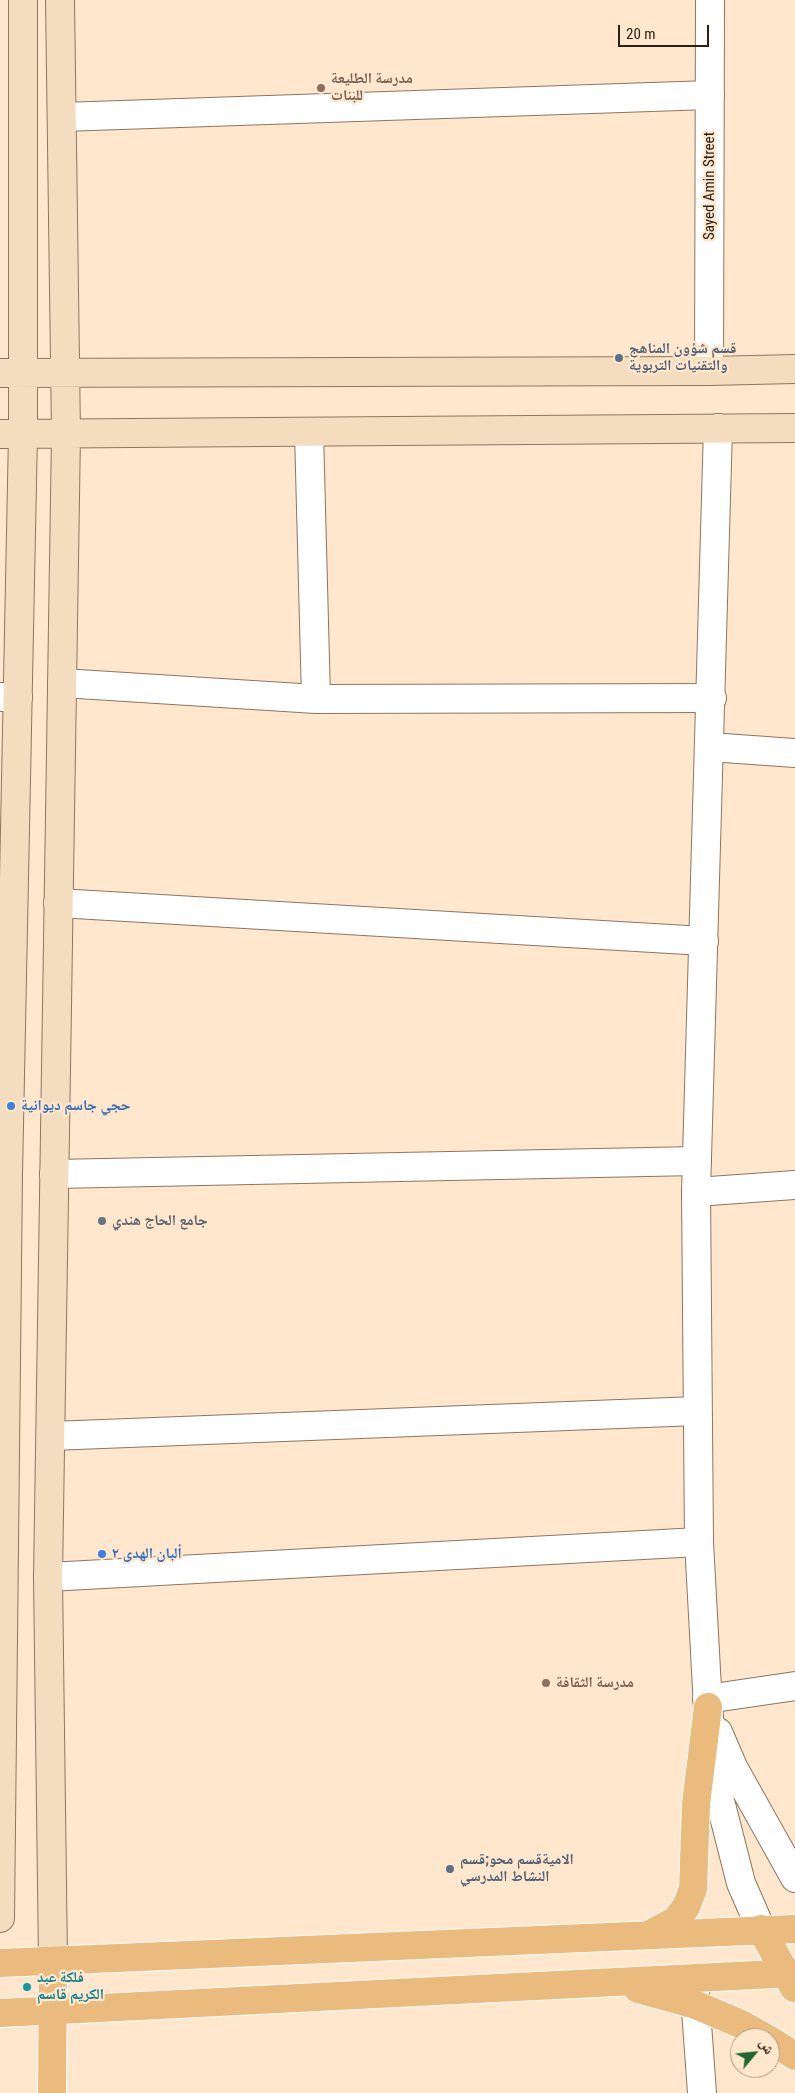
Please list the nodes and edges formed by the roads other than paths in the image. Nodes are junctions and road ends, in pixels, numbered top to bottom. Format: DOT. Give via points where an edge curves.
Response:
graph roads {
  1 [pos="23,0"];
  2 [pos="60,0"];
  3 [pos="710,0"];
  4 [pos="710,95"];
  5 [pos="62,117"];
  6 [pos="795,369"];
  7 [pos="709,371"];
  8 [pos="11,373"];
  9 [pos="66,373"];
  10 [pos="718,428"];
  11 [pos="795,428"];
  12 [pos="309,432"];
  13 [pos="12,434"];
  14 [pos="66,434"];
  15 [pos="62,683"];
  16 [pos="9,697"];
  17 [pos="712,698"];
  18 [pos="316,699"];
  19 [pos="710,748"];
  20 [pos="795,753"];
  21 [pos="58,904"];
  22 [pos="7,924"];
  23 [pos="704,941"];
  24 [pos="697,1161"];
  25 [pos="4,1174"];
  26 [pos="54,1174"];
  27 [pos="795,1184"];
  28 [pos="696,1192"];
  29 [pos="697,1411"];
  30 [pos="51,1436"];
  31 [pos="3,1448"];
  32 [pos="699,1542"];
  33 [pos="48,1577"];
  34 [pos="795,1686"];
  35 [pos="707,1703"];
  36 [pos="1,1730"];
  37 [pos="795,1878"];
  38 [pos="0,1918"];
  39 [pos="760,1929"];
  40 [pos="795,1929"];
  41 [pos="643,1937"];
  42 [pos="54,1961"];
  43 [pos="0,1963"];
  44 [pos="792,1979"];
  45 [pos="695,1991"];
  46 [pos="54,2010"];
  47 [pos="0,2013"];
  48 [pos="748,2028"];
  49 [pos="780,2046"];
  50 [pos="795,2056"];
  51 [pos="52,2093"];
  52 [pos="702,2093"];
  1 -- 8 [label="main road"];
  2 -- 5 [label="main road"];
  3 -- 4 [label="street, Sayed Amin Street"];
  4 -- 5 [label="street"];
  4 -- 7 [label="street, Sayed Amin Street"];
  5 -- 9 [label="main road"];
  6 -- 7 [label="main road"];
  7 -- 9 [label="main road"];
  8 -- 9 [label="main road"];
  8 -- 13 [label="main road"];
  9 -- 14 [label="main road"];
  10 -- 11 [label="main road"];
  10 -- 12 [label="main road"];
  10 -- 17 [label="street"];
  12 -- 14 [label="main road"];
  12 -- 18 [label="street"];
  13 -- 14 [label="main road"];
  13 -- 16 [label="main road"];
  14 -- 15 [label="main road"];
  15 -- 18 [label="street"];
  15 -- 21 [label="main road"];
  16 -- 22 [label="main road"];
  17 -- 18 [label="street"];
  17 -- 19 [label="street"];
  19 -- 20 [label="street"];
  19 -- 23 [label="street"];
  21 -- 23 [label="street"];
  21 -- 26 [label="main road"];
  22 -- 25 [label="main road"];
  23 -- 24 [label="street"];
  24 -- 26 [label="street"];
  24 -- 28 [label="street"];
  25 -- 31 [label="main road"];
  26 -- 30 [label="main road"];
  27 -- 28 [label="street"];
  28 -- 29 [label="street"];
  29 -- 30 [label="street"];
  29 -- 32 [label="street"];
  30 -- 33 [label="main road"];
  31 -- 36 [label="main road"];
  32 -- 33 [label="street"];
  32 -- 35 [label="street"];
  33 -- 42 [label="main road"];
  34 -- 35 [label="street"];
  35 -- 37 [label="street" via="733,1767"];
  35 -- 39 [label="street" via="715,1781 741,1883"];
  35 -- 41 [label="main road" via="696,1804 693,1889 686,1907 676,1920"];
  36 -- 38 [label="main road"];
  39 -- 40 [label="main road"];
  39 -- 41 [label="main road"];
  39 -- 44 [label="main road"];
  41 -- 42 [label="main road"];
  42 -- 43 [label="main road"];
  42 -- 46 [label="main road"];
  44 -- 45 [label="main road"];
  45 -- 46 [label="main road" via="607,1982"];
  45 -- 48 [label="main road"];
  45 -- 52 [label="street"];
  46 -- 47 [label="main road"];
  46 -- 51 [label="main road"];
  49 -- 50 [label="main road"];
}
